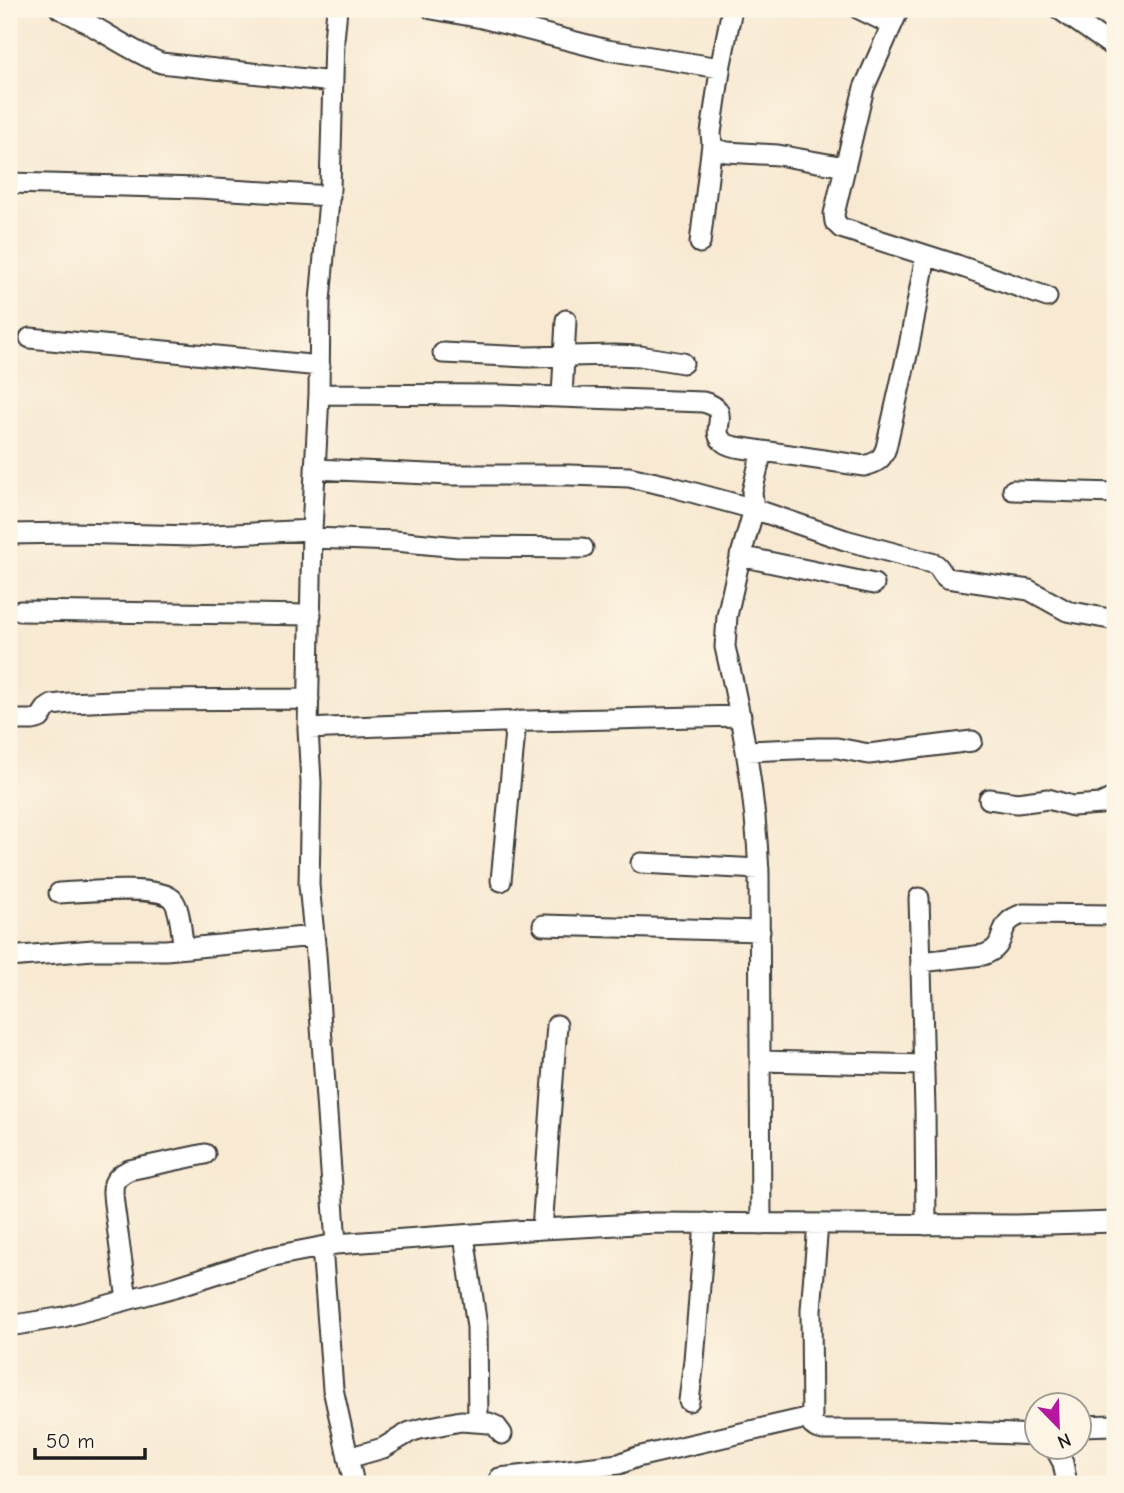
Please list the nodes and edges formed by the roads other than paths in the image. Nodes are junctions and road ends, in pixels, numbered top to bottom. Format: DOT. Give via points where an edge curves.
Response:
graph roads {
  1 [pos="60,9"];
  2 [pos="337,9"];
  3 [pos="432,9"];
  4 [pos="732,9"];
  5 [pos="859,9"];
  6 [pos="1059,9"];
  7 [pos="896,17"];
  8 [pos="1115,48"];
  9 [pos="720,68"];
  10 [pos="333,82"];
  11 [pos="712,144"];
  12 [pos="845,167"];
  13 [pos="9,183"];
  14 [pos="330,196"];
  15 [pos="700,243"];
  16 [pos="926,255"];
  17 [pos="1046,297"];
  18 [pos="566,320"];
  19 [pos="30,338"];
  20 [pos="443,353"];
  21 [pos="564,355"];
  22 [pos="682,363"];
  23 [pos="320,366"];
  24 [pos="319,394"];
  25 [pos="562,396"];
  26 [pos="762,451"];
  27 [pos="315,469"];
  28 [pos="1013,490"];
  29 [pos="1115,493"];
  30 [pos="754,509"];
  31 [pos="9,534"];
  32 [pos="312,534"];
  33 [pos="583,548"];
  34 [pos="740,555"];
  35 [pos="874,584"];
  36 [pos="20,611"];
  37 [pos="310,615"];
  38 [pos="1115,620"];
  39 [pos="309,699"];
  40 [pos="741,716"];
  41 [pos="9,720"];
  42 [pos="516,721"];
  43 [pos="308,729"];
  44 [pos="972,741"];
  45 [pos="747,751"];
  46 [pos="1115,797"];
  47 [pos="989,799"];
  48 [pos="641,863"];
  49 [pos="759,869"];
  50 [pos="502,881"];
  51 [pos="59,893"];
  52 [pos="919,898"];
  53 [pos="1115,915"];
  54 [pos="543,925"];
  55 [pos="760,931"];
  56 [pos="314,936"];
  57 [pos="184,948"];
  58 [pos="9,957"];
  59 [pos="920,962"];
  60 [pos="557,1025"];
  61 [pos="761,1061"];
  62 [pos="924,1065"];
  63 [pos="205,1154"];
  64 [pos="1115,1222"];
  65 [pos="705,1223"];
  66 [pos="761,1224"];
  67 [pos="818,1224"];
  68 [pos="926,1225"];
  69 [pos="542,1229"];
  70 [pos="464,1235"];
  71 [pos="329,1245"];
  72 [pos="127,1300"];
  73 [pos="9,1326"];
  74 [pos="689,1401"];
  75 [pos="811,1418"];
  76 [pos="478,1421"];
  77 [pos="1115,1425"];
  78 [pos="1092,1426"];
  79 [pos="502,1434"];
  80 [pos="1023,1434"];
  81 [pos="348,1458"];
  82 [pos="1062,1462"];
  83 [pos="619,1464"];
  84 [pos="500,1478"];
  85 [pos="354,1484"];
  86 [pos="621,1484"];
  87 [pos="1066,1484"];
  1 -- 10 [label="street" via="161,62"];
  2 -- 10 [label="street"];
  3 -- 9 [label="street" via="607,50"];
  4 -- 9 [label="street"];
  5 -- 7 [label="street"];
  6 -- 8 [label="street"];
  7 -- 12 [label="street" via="864,88"];
  9 -- 11 [label="street"];
  10 -- 14 [label="street"];
  11 -- 12 [label="street" via="727,152"];
  11 -- 15 [label="street"];
  12 -- 16 [label="street" via="835,222 841,228"];
  13 -- 14 [label="street"];
  14 -- 23 [label="street" via="320,301"];
  16 -- 17 [label="street"];
  16 -- 26 [label="street" via="883,457 864,466"];
  18 -- 21 [label="street"];
  19 -- 23 [label="street"];
  20 -- 21 [label="street"];
  21 -- 22 [label="street" via="640,356"];
  21 -- 25 [label="street"];
  23 -- 24 [label="street"];
  24 -- 25 [label="street"];
  24 -- 27 [label="street"];
  25 -- 26 [label="street" via="713,404 719,410 719,437 725,444"];
  26 -- 30 [label="street" via="752,492"];
  27 -- 30 [label="street" via="611,475"];
  27 -- 32 [label="street"];
  28 -- 29 [label="street"];
  30 -- 34 [label="street"];
  30 -- 38 [label="street" via="935,564 947,578 1029,590 1067,611"];
  31 -- 32 [label="street"];
  32 -- 33 [label="street" via="458,548"];
  32 -- 37 [label="street"];
  34 -- 35 [label="street"];
  34 -- 40 [label="street" via="724,635"];
  36 -- 37 [label="street"];
  37 -- 39 [label="street"];
  39 -- 41 [label="street" via="69,703 52,705 33,720"];
  39 -- 43 [label="street"];
  40 -- 42 [label="street"];
  40 -- 45 [label="street"];
  42 -- 43 [label="street"];
  42 -- 50 [label="street"];
  43 -- 56 [label="street" via="309,885"];
  44 -- 45 [label="street" via="869,754 837,748"];
  45 -- 49 [label="street"];
  46 -- 47 [label="street" via="1100,804 1073,806 1048,799 1017,803"];
  48 -- 49 [label="street"];
  49 -- 55 [label="street"];
  51 -- 57 [label="street" via="144,890 170,896 177,908"];
  52 -- 59 [label="street"];
  53 -- 59 [label="street" via="1023,914 1005,925 992,952"];
  54 -- 55 [label="street"];
  55 -- 61 [label="street"];
  56 -- 57 [label="street"];
  56 -- 71 [label="street"];
  57 -- 58 [label="street"];
  59 -- 62 [label="street"];
  60 -- 69 [label="street"];
  61 -- 62 [label="street"];
  61 -- 66 [label="street"];
  62 -- 68 [label="street"];
  63 -- 72 [label="street" via="129,1170 114,1181"];
  64 -- 68 [label="street"];
  65 -- 66 [label="street"];
  65 -- 69 [label="street"];
  65 -- 74 [label="street"];
  66 -- 67 [label="street"];
  67 -- 68 [label="street"];
  67 -- 75 [label="street" via="811,1310"];
  69 -- 70 [label="street"];
  70 -- 71 [label="street"];
  70 -- 76 [label="street" via="477,1327"];
  71 -- 72 [label="street" via="269,1257"];
  71 -- 81 [label="street" via="333,1389"];
  72 -- 73 [label="street"];
  75 -- 80 [label="street" via="811,1425 823,1430"];
  75 -- 83 [label="street"];
  76 -- 79 [label="street" via="496,1426"];
  76 -- 81 [label="street" via="420,1429 383,1448"];
  77 -- 78 [label="street"];
  81 -- 85 [label="street"];
  82 -- 87 [label="street"];
  83 -- 84 [label="street"];
  83 -- 86 [label="street"];
}
